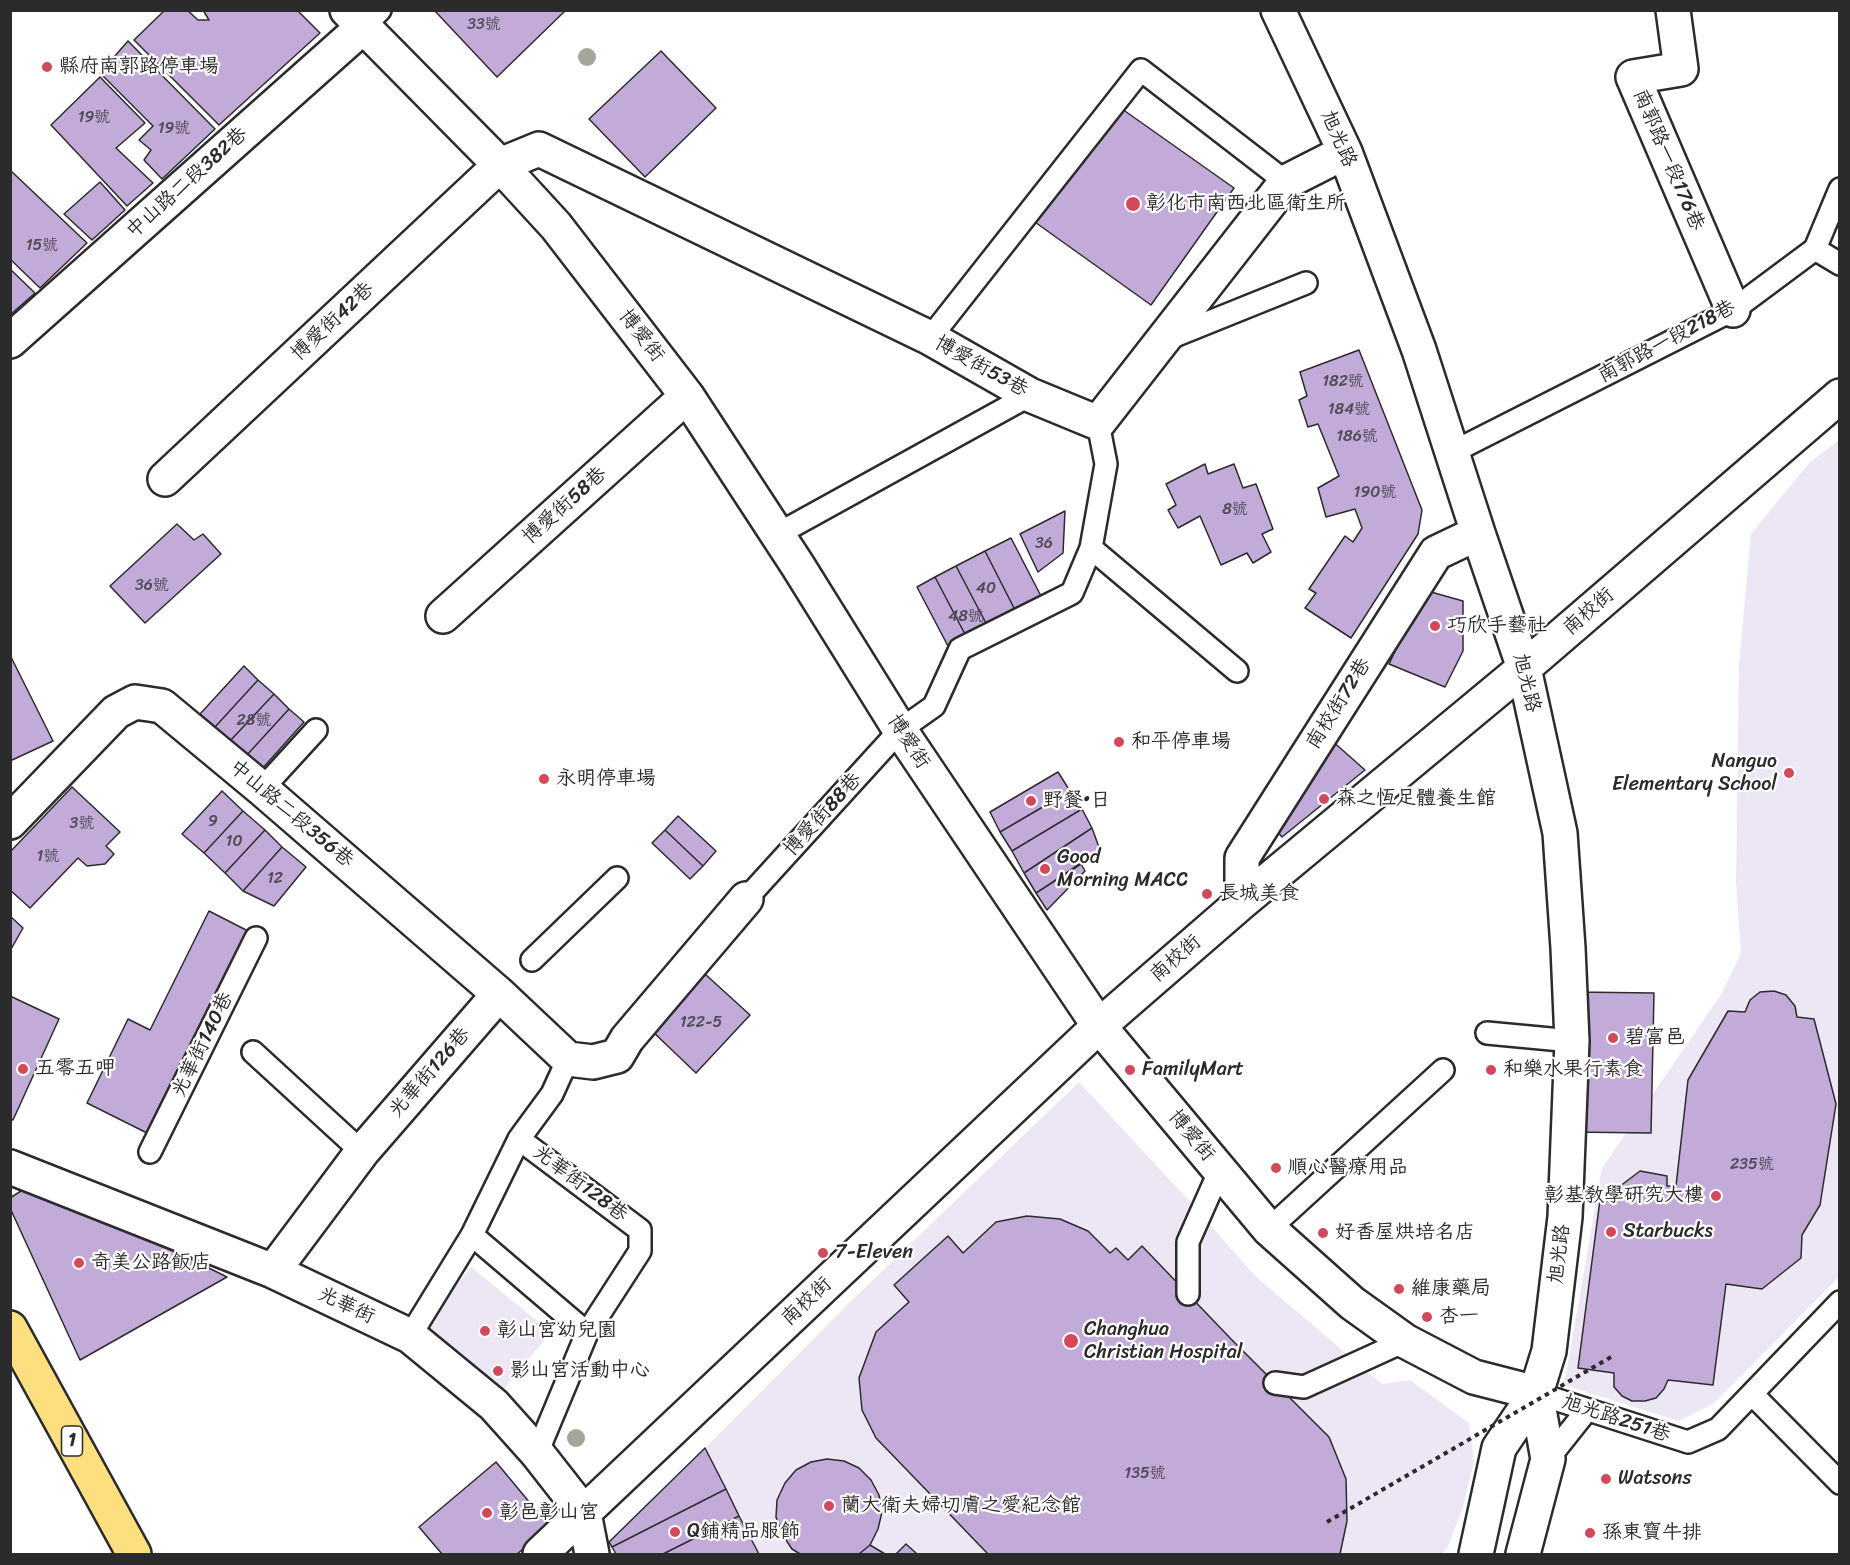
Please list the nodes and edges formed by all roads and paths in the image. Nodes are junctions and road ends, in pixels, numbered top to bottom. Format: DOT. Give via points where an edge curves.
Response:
graph roads {
  1 [pos="1278,10"];
  2 [pos="1673,10"];
  3 [pos="364,16"];
  4 [pos="1345,152"];
  5 [pos="500,165"];
  6 [pos="1286,182"];
  7 [pos="1839,189"];
  8 [pos="1815,249"];
  9 [pos="1839,264"];
  10 [pos="1306,283"];
  11 [pos="1733,310"];
  12 [pos="930,338"];
  13 [pos="10,341"];
  14 [pos="1164,341"];
  15 [pos="1030,395"];
  16 [pos="687,396"];
  17 [pos="1839,396"];
  18 [pos="1098,423"];
  19 [pos="1453,452"];
  20 [pos="165,479"];
  21 [pos="1478,533"];
  22 [pos="778,534"];
  23 [pos="1090,548"];
  24 [pos="443,616"];
  25 [pos="1524,668"];
  26 [pos="1237,671"];
  27 [pos="316,730"];
  28 [pos="900,730"];
  29 [pos="262,789"];
  30 [pos="10,822"];
  31 [pos="616,878"];
  32 [pos="746,899"];
  33 [pos="1242,902"];
  34 [pos="256,938"];
  35 [pos="532,960"];
  36 [pos="499,993"];
  37 [pos="1099,1026"];
  38 [pos="1487,1032"];
  39 [pos="1572,1041"];
  40 [pos="253,1052"];
  41 [pos="568,1059"];
  42 [pos="1443,1070"];
  43 [pos="519,1139"];
  44 [pos="150,1152"];
  45 [pos="362,1152"];
  46 [pos="10,1167"];
  47 [pos="1220,1170"];
  48 [pos="1269,1229"];
  49 [pos="472,1235"];
  50 [pos="273,1271"];
  51 [pos="1188,1294"];
  52 [pos="1839,1302"];
  53 [pos="10,1328"];
  54 [pos="588,1333"];
  55 [pos="410,1336"];
  56 [pos="1405,1341"];
  57 [pos="1611,1357"];
  58 [pos="1275,1383"];
  59 [pos="1536,1393"];
  60 [pos="1752,1395"];
  61 [pos="1587,1410"];
  62 [pos="537,1453"];
  63 [pos="1548,1459"];
  64 [pos="1839,1483"];
  65 [pos="584,1513"];
  66 [pos="1327,1522"];
  67 [pos="134,1554"];
  68 [pos="540,1554"];
  69 [pos="592,1554"];
  70 [pos="1476,1554"];
  71 [pos="1523,1554"];
  1 -- 4 [label="street, 旭光路"];
  2 -- 11 [label="street, 南郭路一段176巷" via="1682,69 1633,77"];
  3 -- 5 [label="street, 博愛街"];
  3 -- 13 [label="street, 中山路二段382巷"];
  4 -- 6 [label="street"];
  4 -- 19 [label="street, 旭光路"];
  5 -- 12 [label="street, 博愛街53巷" via="539,149"];
  5 -- 16 [label="street, 博愛街" via="556,225"];
  5 -- 20 [label="street, 博愛街42巷"];
  6 -- 12 [label="lane" via="1141,70"];
  6 -- 14 [label="street"];
  7 -- 8 [label="lane"];
  8 -- 9 [label="lane"];
  8 -- 11 [label="lane, 南郭路一段218巷"];
  10 -- 14 [label="lane"];
  11 -- 19 [label="lane, 南郭路一段218巷"];
  12 -- 15 [label="street, 博愛街53巷"];
  14 -- 18 [label="street"];
  15 -- 18 [label="street, 博愛街53巷"];
  15 -- 22 [label="lane"];
  16 -- 22 [label="street, 博愛街"];
  16 -- 24 [label="street, 博愛街58巷"];
  17 -- 25 [label="street, 南校街"];
  18 -- 23 [label="lane" via="1106,464"];
  19 -- 21 [label="street, 旭光路"];
  21 -- 25 [label="street, 旭光路"];
  21 -- 33 [label="street, 南校街72巷" via="1436,553 1423,572 1242,858"];
  22 -- 28 [label="street, 博愛街"];
  23 -- 26 [label="lane"];
  23 -- 28 [label="lane" via="1072,593 960,649 934,706"];
  25 -- 33 [label="street, 南校街"];
  25 -- 39 [label="street, 旭光路" via="1560,833"];
  27 -- 29 [label="lane"];
  28 -- 32 [label="lane, 博愛街88巷"];
  28 -- 37 [label="street, 博愛街"];
  29 -- 30 [label="street, 中山路二段356巷" via="162,706 135,702 116,712"];
  29 -- 36 [label="street, 中山路二段356巷"];
  31 -- 35 [label="lane"];
  32 -- 41 [label="street" via="617,1056 593,1062"];
  33 -- 37 [label="street, 南校街"];
  34 -- 44 [label="lane, 光華街140巷"];
  36 -- 41 [label="street, 中山路二段356巷"];
  36 -- 45 [label="street, 光華街126巷"];
  37 -- 47 [label="street, 博愛街"];
  37 -- 65 [label="street, 南校街"];
  38 -- 39 [label="lane"];
  39 -- 59 [label="street, 旭光路" via="1565,1217 1549,1351"];
  40 -- 45 [label="lane"];
  41 -- 43 [label="lane, 光華街128巷" via="552,1094"];
  42 -- 48 [label="lane"];
  43 -- 49 [label="lane, 光華街128巷"];
  43 -- 54 [label="lane, 光華街128巷" via="640,1230 640,1251"];
  45 -- 50 [label="street, 光華街126巷"];
  46 -- 50 [label="street, 光華街"];
  47 -- 48 [label="street, 博愛街"];
  47 -- 51 [label="lane" via="1188,1242"];
  48 -- 56 [label="street, 博愛街" via="1352,1303"];
  49 -- 54 [label="lane"];
  49 -- 55 [label="lane, 光華街128巷"];
  50 -- 55 [label="street, 光華街"];
  52 -- 60 [label="lane, 旭光路251巷"];
  53 -- 67 [label="main road, 1"];
  54 -- 62 [label="lane"];
  55 -- 62 [label="street, 光華街" via="494,1405"];
  56 -- 58 [label="lane" via="1304,1387"];
  56 -- 59 [label="street, 博愛街" via="1474,1377"];
  57 -- 66 [label="path, bridge"];
  59 -- 61 [label="lane, 旭光路251巷"];
  59 -- 63 [label="street, 旭光路"];
  59 -- 70 [label="street, 旭光路" via="1499,1448"];
  60 -- 61 [label="lane, 旭光路251巷" via="1718,1429 1688,1442"];
  60 -- 64 [label="lane"];
  61 -- 63 [label="lane"];
  62 -- 65 [label="street, 光華街" via="563,1475"];
  63 -- 71 [label="street, 旭光路"];
  65 -- 68 [label="street, 南校街"];
  65 -- 69 [label="street, 光華街"];
}
